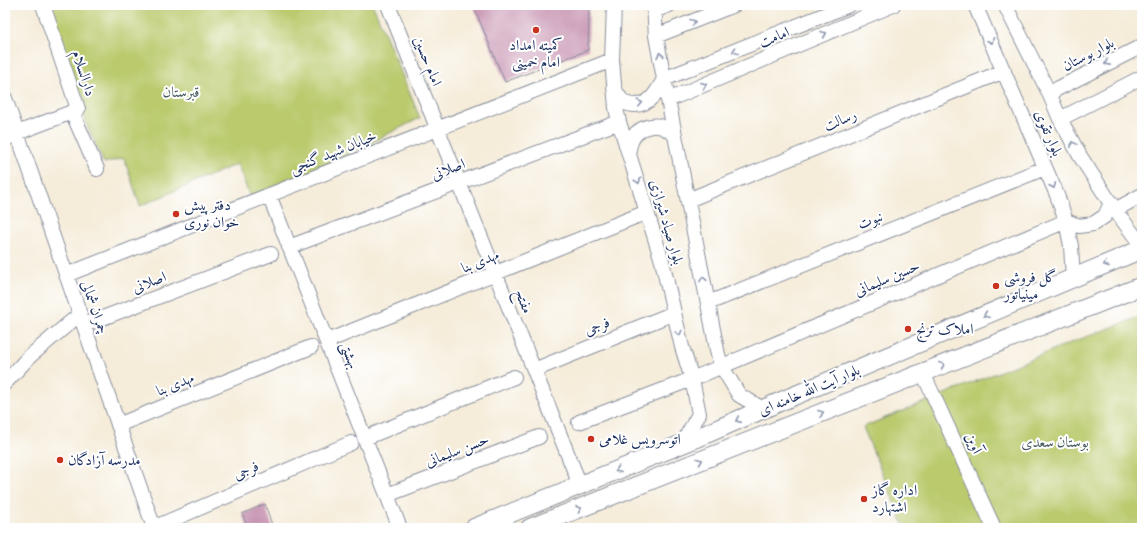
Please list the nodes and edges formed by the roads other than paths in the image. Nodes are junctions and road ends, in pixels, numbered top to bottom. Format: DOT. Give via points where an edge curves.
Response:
graph roads {
  1 [pos="43,5"];
  2 [pos="388,5"];
  3 [pos="614,5"];
  4 [pos="669,5"];
  5 [pos="734,5"];
  6 [pos="849,5"];
  7 [pos="893,5"];
  8 [pos="975,5"];
  9 [pos="1005,5"];
  10 [pos="654,8"];
  11 [pos="656,36"];
  12 [pos="1142,46"];
  13 [pos="612,60"];
  14 [pos="1004,72"];
  15 [pos="1142,77"];
  16 [pos="664,79"];
  17 [pos="614,87"];
  18 [pos="1049,93"];
  19 [pos="5,98"];
  20 [pos="668,100"];
  21 [pos="72,112"];
  22 [pos="1060,119"];
  23 [pos="619,122"];
  24 [pos="437,129"];
  25 [pos="17,133"];
  26 [pos="675,136"];
  27 [pos="5,140"];
  28 [pos="629,151"];
  29 [pos="1045,168"];
  30 [pos="97,169"];
  31 [pos="459,183"];
  32 [pos="269,195"];
  33 [pos="1142,195"];
  34 [pos="688,200"];
  35 [pos="1113,207"];
  36 [pos="647,212"];
  37 [pos="1066,221"];
  38 [pos="1142,246"];
  39 [pos="289,247"];
  40 [pos="1142,249"];
  41 [pos="271,254"];
  42 [pos="495,273"];
  43 [pos="66,275"];
  44 [pos="1073,278"];
  45 [pos="1142,286"];
  46 [pos="708,303"];
  47 [pos="674,313"];
  48 [pos="82,319"];
  49 [pos="326,341"];
  50 [pos="311,347"];
  51 [pos="722,367"];
  52 [pos="534,370"];
  53 [pos="923,373"];
  54 [pos="514,377"];
  55 [pos="692,379"];
  56 [pos="5,383"];
  57 [pos="763,409"];
  58 [pos="579,422"];
  59 [pos="118,425"];
  60 [pos="539,437"];
  61 [pos="365,438"];
  62 [pos="351,444"];
  63 [pos="682,444"];
  64 [pos="580,485"];
  65 [pos="387,495"];
  66 [pos="154,528"];
  67 [pos="400,528"];
  68 [pos="474,528"];
  69 [pos="530,528"];
  70 [pos="994,528"];
  1 -- 21 [label="street, دارالسلام" via="78,109"];
  2 -- 24 [label="street, امام حسین"];
  3 -- 13 [label="street, بلوار صیاد شیرازی"];
  4 -- 10 [label="street"];
  11 -- 5 [label="street, one-way"];
  6 -- 16 [label="street, امامت, one-way"];
  20 -- 7 [label="street, امامت, one-way"];
  8 -- 14 [label="street, بلوار تقوی, one-way"];
  9 -- 18 [label="street, بلوار تقوی"];
  10 -- 11 [label="street, بلوار صیاد شیرازی"];
  16 -- 11 [label="street, بلوار صیاد شیرازی, one-way"];
  12 -- 18 [label="street, بلوار بوستان, one-way"];
  13 -- 17 [label="street, بلوار صیاد شیرازی"];
  13 -- 24 [label="street, خیابان شهید گنجی"];
  14 -- 29 [label="street, بلوار تقوی"];
  14 -- 34 [label="street, رسالت"];
  15 -- 22 [label="street"];
  17 -- 16 [label="street, one-way" via="621,99 629,104 640,105 651,100"];
  16 -- 20 [label="street, بلوار صیاد شیرازی"];
  17 -- 23 [label="street, بلوار صیاد شیرازی"];
  18 -- 22 [label="street, بلوار تقوی"];
  19 -- 25 [label="street, چمران شمالی"];
  20 -- 26 [label="street, بلوار صیاد شیرازی"];
  21 -- 25 [label="street"];
  21 -- 30 [label="street, دارالسلام"];
  35 -- 22 [label="street, بلوار تقوی, one-way"];
  23 -- 28 [label="street, بلوار صیاد شیرازی"];
  23 -- 31 [label="street, اصلانی"];
  24 -- 31 [label="street, مفتح"];
  24 -- 32 [label="street, خیابان شهید گنجی"];
  25 -- 27 [label="street"];
  25 -- 43 [label="street, چمران شمالی"];
  26 -- 28 [label="street" via="657,125 646,126 631,140"];
  26 -- 34 [label="street, بلوار صیاد شیرازی"];
  28 -- 36 [label="street, بلوار صیاد شیرازی, one-way"];
  29 -- 37 [label="street, بلوار تقوی, one-way"];
  29 -- 46 [label="street, نبوت"];
  31 -- 39 [label="street, اصلانی"];
  31 -- 42 [label="street, مفتح"];
  32 -- 39 [label="street, بهشتی"];
  32 -- 43 [label="street, خیابان شهید گنجی"];
  33 -- 35 [label="street"];
  46 -- 34 [label="street, بلوار صیاد شیرازی, one-way"];
  35 -- 37 [label="street" via="1093,224 1079,226"];
  35 -- 38 [label="street, بلوار تقوی"];
  36 -- 42 [label="street, مهدی بنا"];
  36 -- 47 [label="street, بلوار صیاد شیرازی"];
  37 -- 44 [label="street, بلوار تقوی"];
  37 -- 51 [label="street, حسین سلیمانی"];
  39 -- 49 [label="street, بهشتی"];
  40 -- 44 [label="main road, بلوار آیت الله خامنه ای, one-way"];
  41 -- 48 [label="street, اصلانی"];
  42 -- 49 [label="street, مهدی بنا"];
  42 -- 52 [label="street, مفتح"];
  43 -- 48 [label="street, چمران شمالی"];
  44 -- 57 [label="main road, بلوار آیت الله خامنه ای, one-way"];
  53 -- 45 [label="main road, بلوار آیت الله خامنه ای, one-way"];
  46 -- 51 [label="street, بلوار صیاد شیرازی"];
  47 -- 52 [label="street, فرجی"];
  47 -- 55 [label="street, بلوار صیاد شیرازی, one-way"];
  48 -- 56 [label="street, اصلانی" via="29,357"];
  48 -- 59 [label="street, چمران شمالی"];
  49 -- 61 [label="street, بهشتی"];
  50 -- 59 [label="street, مهدی بنا"];
  51 -- 55 [label="street, حسین سلیمانی"];
  51 -- 57 [label="street, بلوار صیاد شیرازی" via="739,395"];
  52 -- 64 [label="street, مفتح"];
  69 -- 53 [label="main road, بلوار آیت الله خامنه ای, one-way"];
  53 -- 70 [label="street, آوین"];
  54 -- 61 [label="street"];
  55 -- 58 [label="street"];
  55 -- 63 [label="street, بلوار صیاد شیرازی" via="699,414"];
  57 -- 63 [label="main road, بلوار آیت الله خامنه ای, one-way"];
  59 -- 66 [label="street, چمران شمالی"];
  60 -- 65 [label="street, حسن سلیمانی"];
  61 -- 65 [label="street, بهشتی"];
  62 -- 66 [label="street, فرجی"];
  63 -- 64 [label="main road, بلوار آیت الله خامنه ای, one-way"];
  64 -- 68 [label="main road, بلوار آیت الله خامنه ای"];
  65 -- 67 [label="street, بهشتی"];
}
